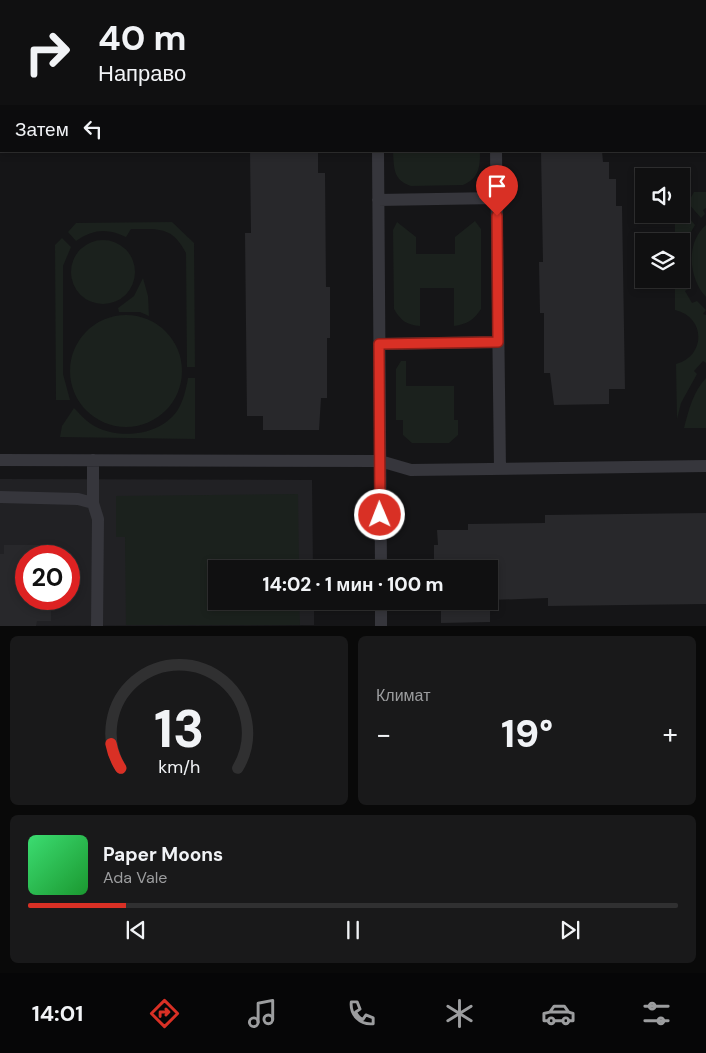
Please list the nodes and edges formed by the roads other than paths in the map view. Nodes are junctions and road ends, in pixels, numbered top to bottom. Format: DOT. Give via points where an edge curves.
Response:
graph roads {
  1 [pos="378,152"];
  2 [pos="496,152"];
  3 [pos="496,198"];
  4 [pos="378,200"];
  5 [pos="498,342"];
  6 [pos="379,344"];
  7 [pos="0,460"];
  8 [pos="93,460"];
  9 [pos="380,461"];
  10 [pos="706,466"];
  11 [pos="500,469"];
  12 [pos="0,498"];
  13 [pos="93,503"];
  14 [pos="381,560"];
  15 [pos="381,610"];
  16 [pos="97,626"];
  17 [pos="381,626"];
  1 -- 4 [label="lane"];
  2 -- 3 [label="lane"];
  3 -- 4 [label="lane"];
  3 -- 5 [label="lane"];
  4 -- 6 [label="lane"];
  5 -- 6 [label="lane"];
  5 -- 11 [label="lane"];
  6 -- 9 [label="lane"];
  7 -- 8 [label="lane"];
  8 -- 9 [label="lane"];
  8 -- 13 [label="lane"];
  9 -- 11 [label="lane" via="411,470"];
  9 -- 14 [label="lane"];
  10 -- 11 [label="lane"];
  12 -- 13 [label="lane" via="78,499"];
  13 -- 16 [label="lane" via="98,519"];
  15 -- 17 [label="lane"];
}
